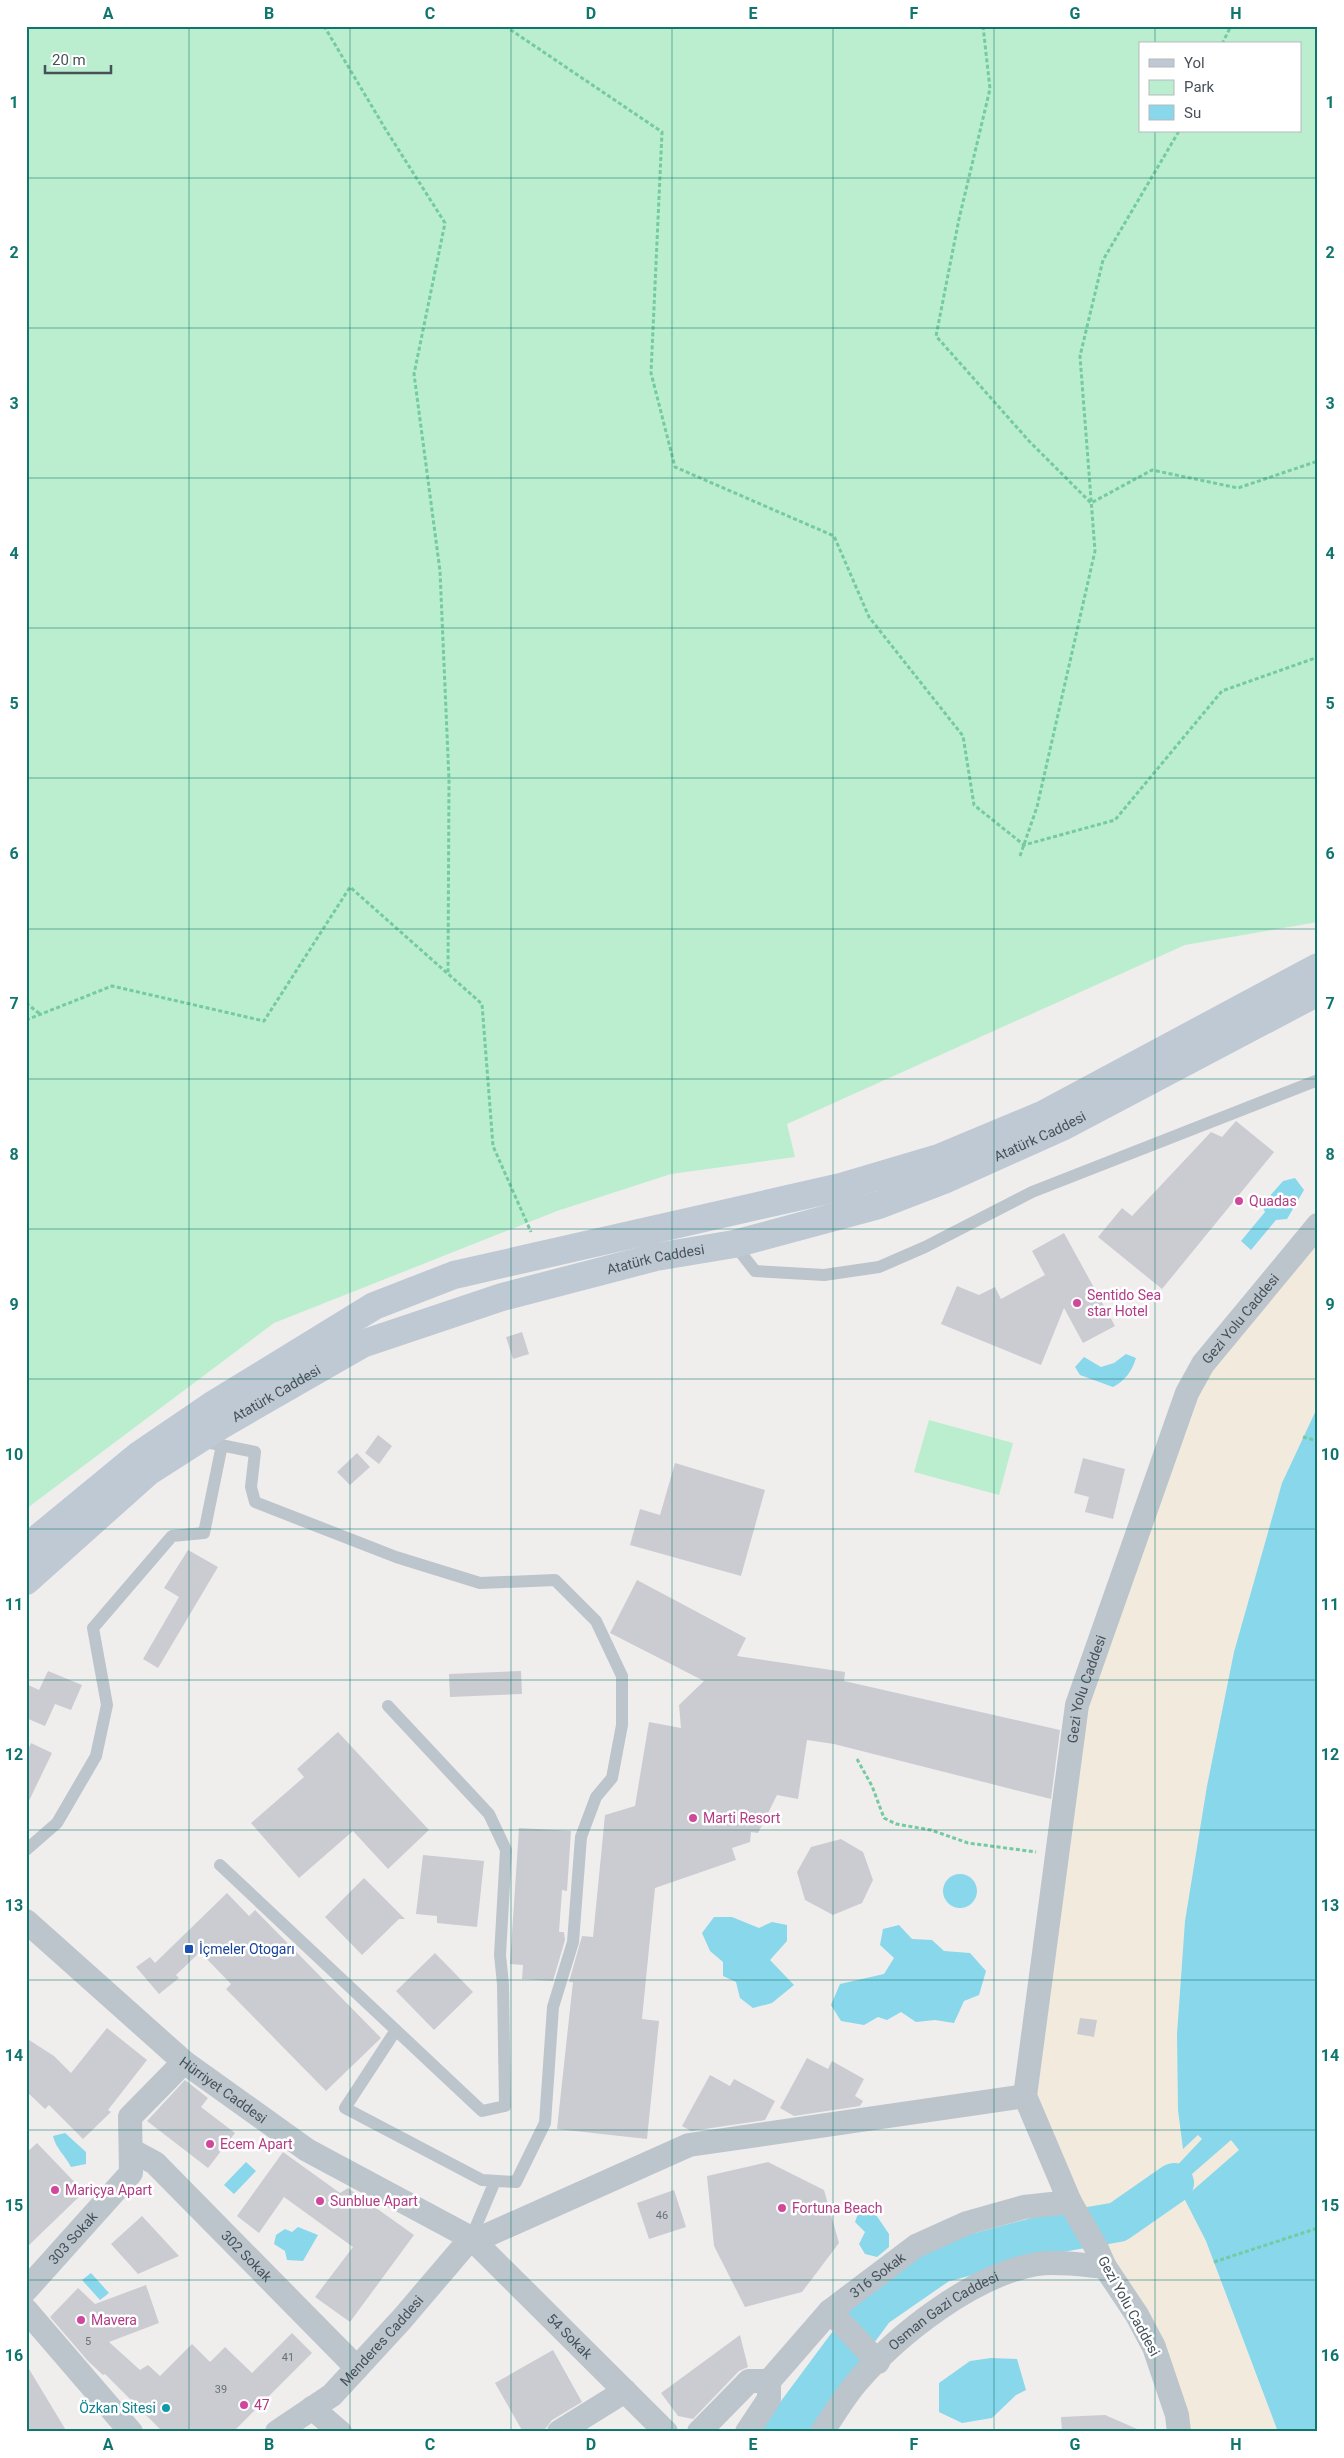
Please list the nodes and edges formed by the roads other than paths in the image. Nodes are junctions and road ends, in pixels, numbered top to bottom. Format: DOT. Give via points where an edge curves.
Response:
graph roads {
  1 [pos="1318,967"];
  2 [pos="1318,992"];
  3 [pos="1318,1080"];
  4 [pos="1318,1224"];
  5 [pos="734,1244"];
  6 [pos="210,1443"];
  7 [pos="26,1551"];
  8 [pos="26,1581"];
  9 [pos="388,1706"];
  10 [pos="26,1850"];
  11 [pos="220,1865"];
  12 [pos="26,1921"];
  13 [pos="396,2030"];
  14 [pos="184,2062"];
  15 [pos="1025,2096"];
  16 [pos="131,2150"];
  17 [pos="495,2180"];
  18 [pos="1074,2207"];
  19 [pos="473,2239"];
  20 [pos="1101,2258"];
  21 [pos="26,2290"];
  22 [pos="26,2310"];
  23 [pos="835,2316"];
  24 [pos="871,2355"];
  25 [pos="357,2368"];
  26 [pos="769,2381"];
  27 [pos="626,2391"];
  28 [pos="312,2408"];
  29 [pos="131,2432"];
  30 [pos="277,2432"];
  31 [pos="340,2432"];
  32 [pos="559,2432"];
  33 [pos="666,2432"];
  34 [pos="699,2432"];
  35 [pos="746,2432"];
  36 [pos="822,2432"];
  37 [pos="1179,2432"];
  1 -- 7 [label="street, Atatürk Caddesi" via="1042,1115 939,1158 841,1186 454,1275 374,1306 211,1406 139,1455"];
  2 -- 5 [label="street, Atatürk Caddesi" via="1062,1127 944,1180 878,1205"];
  3 -- 5 [label="lane" via="1032,1192 879,1267 824,1275 755,1271"];
  4 -- 15 [label="street, Gezi Yolu Caddesi" via="1203,1364 1187,1393 1077,1705"];
  5 -- 6 [label="street, Atatürk Caddesi" via="656,1257 502,1297 362,1344"];
  6 -- 8 [label="street, Atatürk Caddesi" via="148,1472"];
  6 -- 10 [label="lane" via="204,1533 172,1536 92,1628 107,1705 96,1756 57,1823"];
  6 -- 17 [label="lane" via="256,1452 250,1487 255,1502 396,1557 480,1583 555,1580 596,1621 622,1676 622,1725 612,1778 596,1798 582,1836 573,1942 553,2007 545,2123 516,2182"];
  9 -- 13 [label="lane" via="489,1814 506,1850 500,1955 505,2106 482,2111"];
  11 -- 13 [label="lane"];
  12 -- 14 [label="street, Hürriyet Caddesi"];
  13 -- 17 [label="lane" via="345,2108 482,2180"];
  14 -- 16 [label="street, 303 Sokak" via="130,2117"];
  14 -- 19 [label="street, Hürriyet Caddesi" via="307,2150"];
  15 -- 18 [label="street, Gezi Yolu Caddesi"];
  15 -- 19 [label="street" via="689,2145"];
  16 -- 21 [label="street, 303 Sokak" via="131,2173"];
  16 -- 25 [label="street, 302 Sokak" via="155,2163"];
  17 -- 19 [label="lane"];
  18 -- 20 [label="street, Gezi Yolu Caddesi"];
  18 -- 23 [label="street, 316 Sokak" via="1024,2207 967,2223 916,2246"];
  19 -- 25 [label="street, Menderes Caddesi"];
  19 -- 27 [label="street, 54 Sokak"];
  20 -- 24 [label="street, Osman Gazi Caddesi" via="1076,2264 1037,2264 991,2277"];
  20 -- 37 [label="street, Gezi Yolu Caddesi" via="1154,2347 1177,2415"];
  22 -- 29 [label="street"];
  23 -- 24 [label="street"];
  23 -- 26 [label="street, 316 Sokak"];
  24 -- 36 [label="street, Osman Gazi Caddesi" via="857,2382"];
  25 -- 28 [label="street, Menderes Caddesi" via="332,2395"];
  26 -- 34 [label="street" via="749,2381"];
  26 -- 35 [label="street" via="769,2399"];
  27 -- 32 [label="street"];
  27 -- 33 [label="street, 54 Sokak"];
  28 -- 30 [label="street, Menderes Caddesi"];
  28 -- 31 [label="street"];
}
